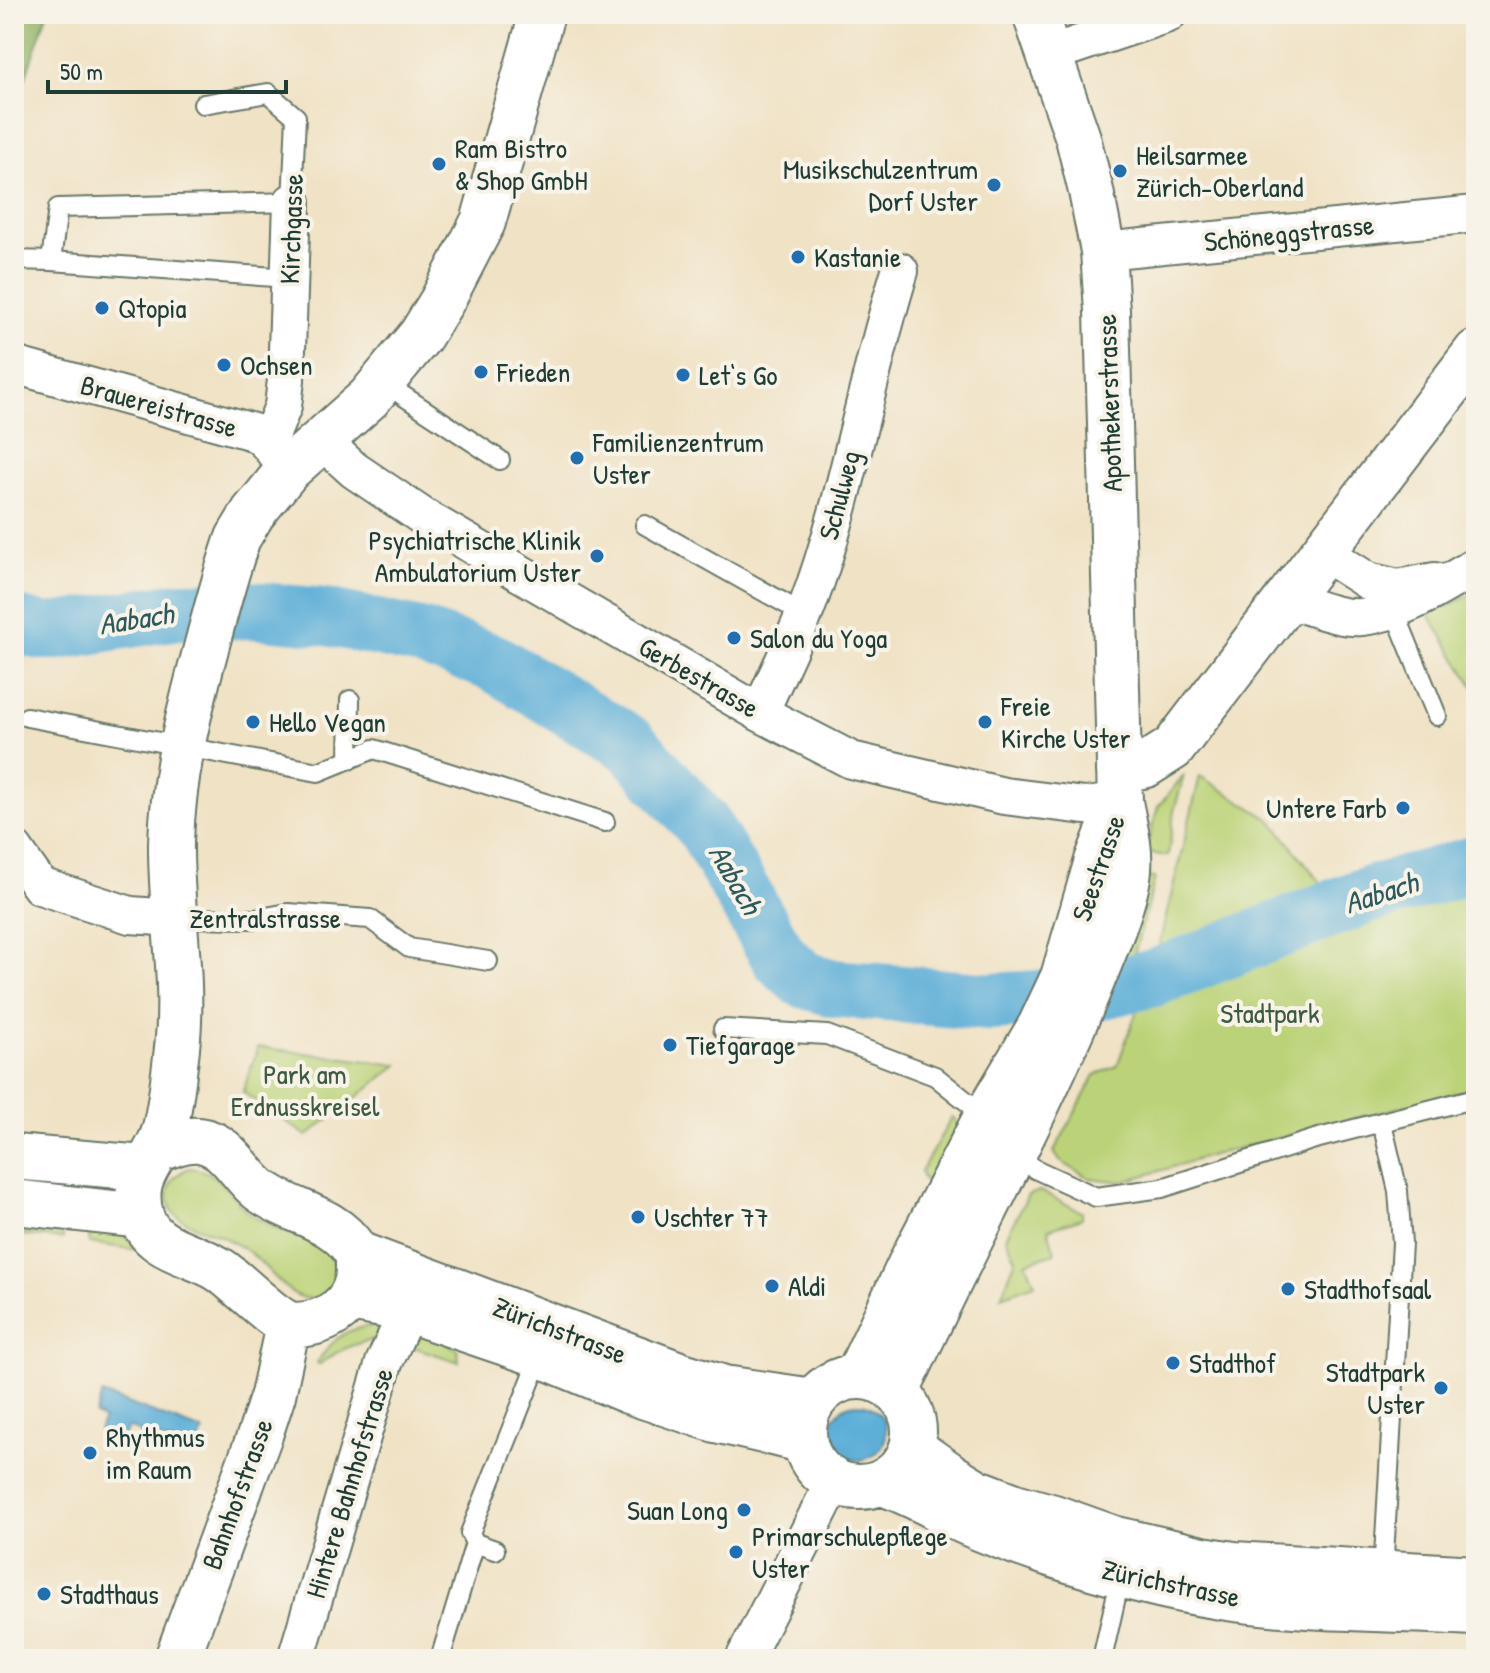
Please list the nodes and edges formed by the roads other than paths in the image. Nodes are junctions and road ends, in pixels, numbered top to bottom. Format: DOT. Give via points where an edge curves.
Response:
graph roads {
  1 [pos="542,14"];
  2 [pos="1035,14"];
  3 [pos="1168,14"];
  4 [pos="1049,54"];
  5 [pos="203,104"];
  6 [pos="292,202"];
  7 [pos="1476,214"];
  8 [pos="1103,251"];
  9 [pos="14,260"];
  10 [pos="51,261"];
  11 [pos="900,271"];
  12 [pos="289,278"];
  13 [pos="1476,352"];
  14 [pos="14,365"];
  15 [pos="402,395"];
  16 [pos="322,441"];
  17 [pos="279,455"];
  18 [pos="500,460"];
  19 [pos="645,525"];
  20 [pos="1324,553"];
  21 [pos="1468,571"];
  22 [pos="1288,600"];
  23 [pos="1394,610"];
  24 [pos="804,614"];
  25 [pos="350,700"];
  26 [pos="760,713"];
  27 [pos="1437,716"];
  28 [pos="27,717"];
  29 [pos="181,745"];
  30 [pos="349,760"];
  31 [pos="1119,787"];
  32 [pos="605,822"];
  33 [pos="14,849"];
  34 [pos="175,918"];
  35 [pos="488,961"];
  36 [pos="723,1029"];
  37 [pos="178,1046"];
  38 [pos="1476,1098"];
  39 [pos="1382,1123"];
  40 [pos="1000,1135"];
  41 [pos="221,1147"];
  42 [pos="14,1157"];
  43 [pos="151,1159"];
  44 [pos="14,1202"];
  45 [pos="141,1216"];
  46 [pos="358,1254"];
  47 [pos="350,1299"];
  48 [pos="408,1310"];
  49 [pos="288,1325"];
  50 [pos="541,1355"];
  51 [pos="877,1385"];
  52 [pos="808,1420"];
  53 [pos="912,1448"];
  54 [pos="834,1482"];
  55 [pos="882,1483"];
  56 [pos="475,1543"];
  57 [pos="495,1550"];
  58 [pos="1383,1574"];
  59 [pos="1121,1575"];
  60 [pos="1476,1578"];
  61 [pos="1476,1613"];
  62 [pos="177,1659"];
  63 [pos="296,1659"];
  64 [pos="440,1659"];
  65 [pos="744,1659"];
  66 [pos="1102,1659"];
  1 -- 16 [label="main road" via="483,222 465,260 421,335 369,398"];
  2 -- 4 [label="main road, Apothekerstrasse"];
  3 -- 4 [label="street"];
  4 -- 8 [label="main road, Apothekerstrasse" via="1078,138"];
  5 -- 6 [label="lane, Kirchgasse" via="268,93 296,117"];
  6 -- 10 [label="lane" via="58,208"];
  6 -- 12 [label="street, Kirchgasse"];
  7 -- 8 [label="street, Schöneggstrasse"];
  8 -- 31 [label="main road, Apothekerstrasse"];
  9 -- 10 [label="lane"];
  10 -- 12 [label="lane"];
  11 -- 24 [label="street, Schulweg"];
  12 -- 17 [label="street, Kirchgasse"];
  13 -- 20 [label="main road"];
  14 -- 17 [label="street, Brauereistrasse" via="253,432"];
  15 -- 18 [label="lane"];
  16 -- 17 [label="main road"];
  16 -- 26 [label="street, Gerbestrasse" via="422,516"];
  17 -- 29 [label="main road" via="228,566"];
  19 -- 24 [label="lane"];
  20 -- 21 [label="street" via="1368,581 1398,588"];
  20 -- 22 [label="main road"];
  21 -- 23 [label="street"];
  22 -- 23 [label="street" via="1360,617"];
  22 -- 31 [label="main road" via="1173,748"];
  23 -- 27 [label="lane"];
  24 -- 26 [label="street, Schulweg"];
  25 -- 30 [label="lane"];
  26 -- 31 [label="street, Gerbestrasse" via="851,760 1004,796 1085,806"];
  28 -- 29 [label="lane"];
  29 -- 30 [label="lane" via="318,772"];
  29 -- 34 [label="main road" via="171,846"];
  30 -- 32 [label="lane" via="374,749"];
  31 -- 40 [label="main road, Seestrasse" via="1097,861 1080,975"];
  33 -- 34 [label="street" via="40,886 130,915"];
  34 -- 35 [label="lane, Zentralstrasse" via="255,919 288,913 370,919 409,948"];
  34 -- 37 [label="main road"];
  36 -- 40 [label="lane" via="827,1035 935,1076"];
  37 -- 41 [label="main road"];
  37 -- 43 [label="main road" via="165,1129"];
  38 -- 39 [label="lane"];
  39 -- 40 [label="lane" via="1162,1188 1096,1197 1035,1169"];
  39 -- 58 [label="lane" via="1398,1191 1402,1243"];
  40 -- 51 [label="main road, Seestrasse" via="926,1326"];
  41 -- 43 [label="main road" via="199,1139 179,1141"];
  41 -- 46 [label="main road" via="258,1189 331,1225"];
  42 -- 43 [label="main road"];
  43 -- 45 [label="main road" via="139,1189"];
  44 -- 45 [label="main road"];
  45 -- 49 [label="main road" via="150,1233 168,1247 217,1267"];
  46 -- 47 [label="main road" via="359,1280"];
  46 -- 52 [label="main road, Zürichstrasse"];
  47 -- 48 [label="main road, Zürichstrasse"];
  47 -- 49 [label="main road" via="316,1324"];
  48 -- 50 [label="main road, Zürichstrasse"];
  48 -- 63 [label="street, Hintere Bahnhofstrasse" via="384,1363"];
  49 -- 62 [label="main road, Bahnhofstrasse" via="261,1432"];
  50 -- 52 [label="main road, Zürichstrasse" via="716,1420"];
  50 -- 56 [label="lane" via="470,1533"];
  51 -- 52 [label="main road" via="832,1384"];
  51 -- 53 [label="main road" via="912,1417"];
  52 -- 54 [label="main road" via="810,1461"];
  53 -- 55 [label="main road" via="901,1468"];
  53 -- 58 [label="main road, Zürichstrasse" via="976,1491 1116,1539 1234,1564"];
  54 -- 55 [label="main road" via="858,1488"];
  54 -- 65 [label="street"];
  55 -- 59 [label="main road, Zürichstrasse" via="992,1533"];
  56 -- 57 [label="lane"];
  56 -- 64 [label="lane"];
  58 -- 60 [label="main road, Zürichstrasse"];
  59 -- 61 [label="main road, Zürichstrasse" via="1194,1592 1310,1607"];
  59 -- 66 [label="lane"];
}
